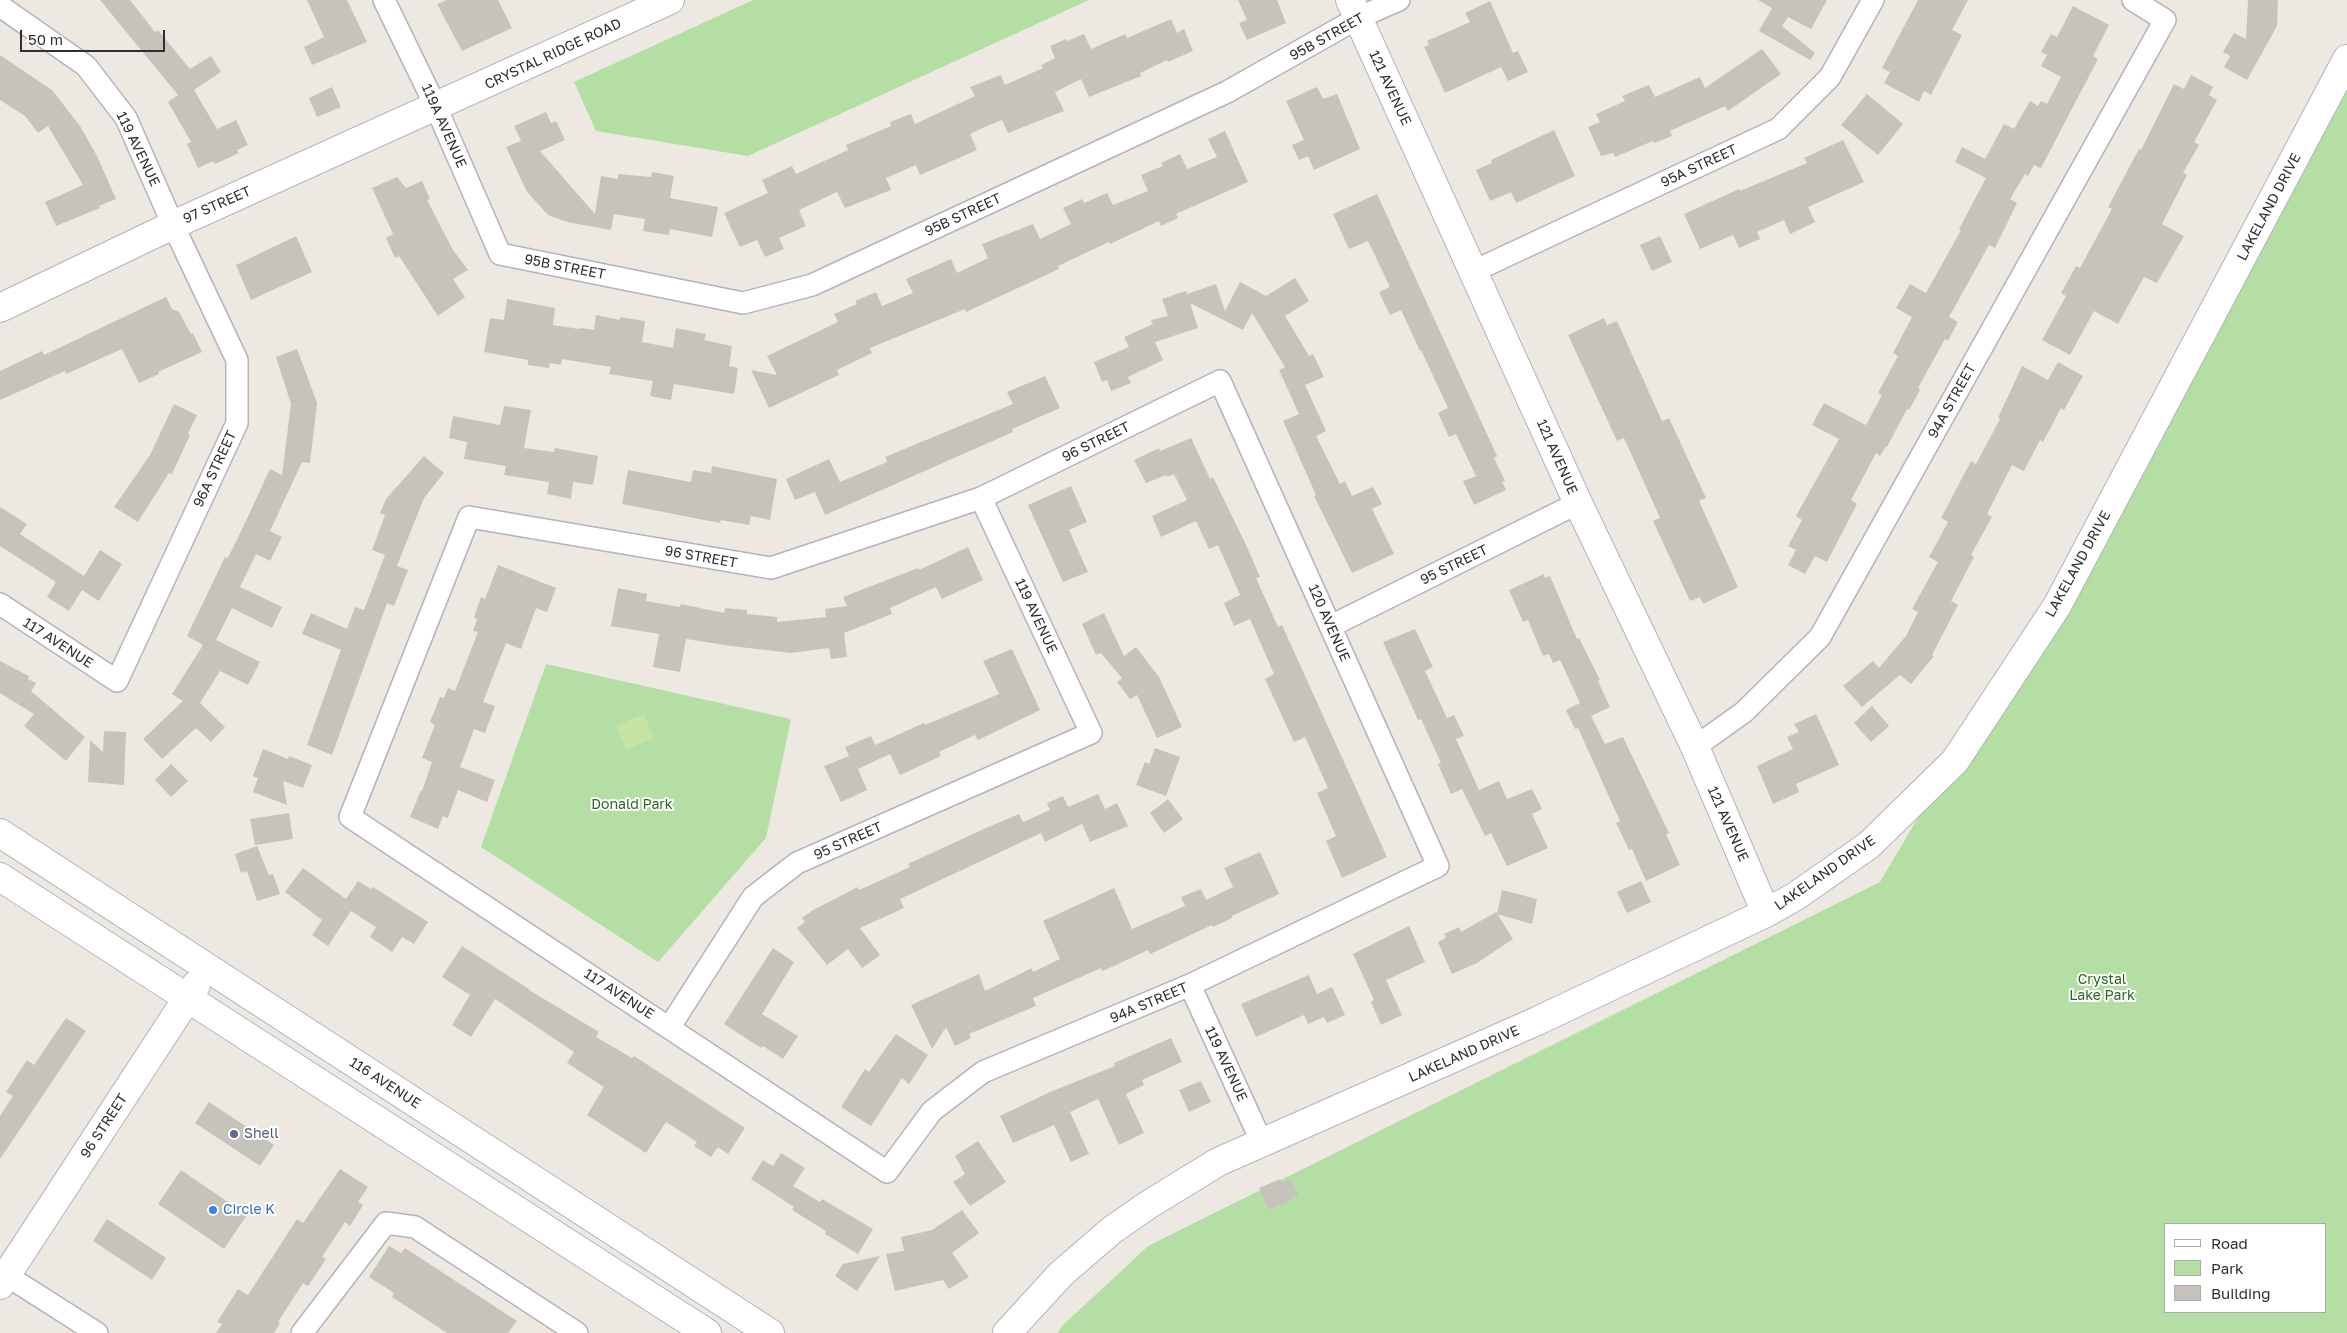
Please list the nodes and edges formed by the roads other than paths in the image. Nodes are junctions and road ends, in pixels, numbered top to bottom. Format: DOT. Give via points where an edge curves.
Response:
graph roads {
  1 [pos="384,0"];
  2 [pos="670,0"];
  3 [pos="1399,0"];
  4 [pos="1872,0"];
  5 [pos="2133,0"];
  6 [pos="0,6"];
  7 [pos="1354,9"];
  8 [pos="2347,59"];
  9 [pos="436,107"];
  10 [pos="173,225"];
  11 [pos="500,254"];
  12 [pos="1474,271"];
  13 [pos="0,308"];
  14 [pos="1220,381"];
  15 [pos="981,498"];
  16 [pos="1578,503"];
  17 [pos="0,604"];
  18 [pos="1330,626"];
  19 [pos="117,681"];
  20 [pos="1091,734"];
  21 [pos="1694,747"];
  22 [pos="350,817"];
  23 [pos="0,833"];
  24 [pos="1438,866"];
  25 [pos="0,877"];
  26 [pos="1766,913"];
  27 [pos="208,967"];
  28 [pos="1190,985"];
  29 [pos="187,999"];
  30 [pos="669,1028"];
  31 [pos="1262,1143"];
  32 [pos="887,1172"];
  33 [pos="3,1280"];
  34 [pos="97,1333"];
  35 [pos="302,1333"];
  36 [pos="577,1333"];
  37 [pos="707,1333"];
  38 [pos="770,1333"];
  39 [pos="1007,1333"];
  1 -- 9 [label="street, 119A AVENUE"];
  2 -- 9 [label="street, CRYSTAL RIDGE ROAD"];
  3 -- 7 [label="street, 95B STREET"];
  4 -- 12 [label="street, 95A STREET" via="1830,77 1778,129"];
  5 -- 21 [label="street, 94A STREET" via="2165,20 1820,638 1744,712"];
  6 -- 10 [label="street, 119 AVENUE" via="86,66 126,118"];
  7 -- 11 [label="street, 95B STREET" via="1227,92 804,287 743,303"];
  7 -- 12 [label="street, 121 AVENUE"];
  8 -- 26 [label="street, LAKELAND DRIVE" via="2057,606 1955,761 1869,845"];
  9 -- 10 [label="street, 97 STREET"];
  9 -- 11 [label="street, 119A AVENUE"];
  10 -- 13 [label="street, 97 STREET"];
  10 -- 19 [label="street, 96A STREET" via="237,360 237,423"];
  12 -- 16 [label="street, 121 AVENUE"];
  14 -- 15 [label="street, 96 STREET"];
  14 -- 18 [label="street, 120 AVENUE"];
  15 -- 20 [label="street, 119 AVENUE"];
  15 -- 22 [label="street, 96 STREET" via="771,568 469,517"];
  16 -- 18 [label="street, 95 STREET"];
  16 -- 21 [label="street, 121 AVENUE"];
  17 -- 19 [label="street, 117 AVENUE"];
  18 -- 24 [label="street, 120 AVENUE"];
  20 -- 30 [label="street, 95 STREET" via="797,863 753,897"];
  21 -- 26 [label="street, 121 AVENUE"];
  22 -- 30 [label="street, 117 AVENUE"];
  23 -- 27 [label="street, 116 AVENUE"];
  24 -- 28 [label="street, 94A STREET"];
  25 -- 29 [label="street"];
  26 -- 31 [label="street, LAKELAND DRIVE" via="1537,1021"];
  27 -- 29 [label="street, 96 STREET"];
  27 -- 38 [label="street, 116 AVENUE"];
  28 -- 31 [label="street, 119 AVENUE"];
  28 -- 32 [label="street, 94A STREET" via="984,1072 932,1111"];
  29 -- 33 [label="street, 96 STREET"];
  29 -- 37 [label="street"];
  30 -- 32 [label="street, 117 AVENUE"];
  31 -- 39 [label="street, LAKELAND DRIVE" via="1218,1162 1112,1230 1061,1274"];
  33 -- 34 [label="street"];
  35 -- 36 [label="street" via="386,1223 414,1227"];
}
